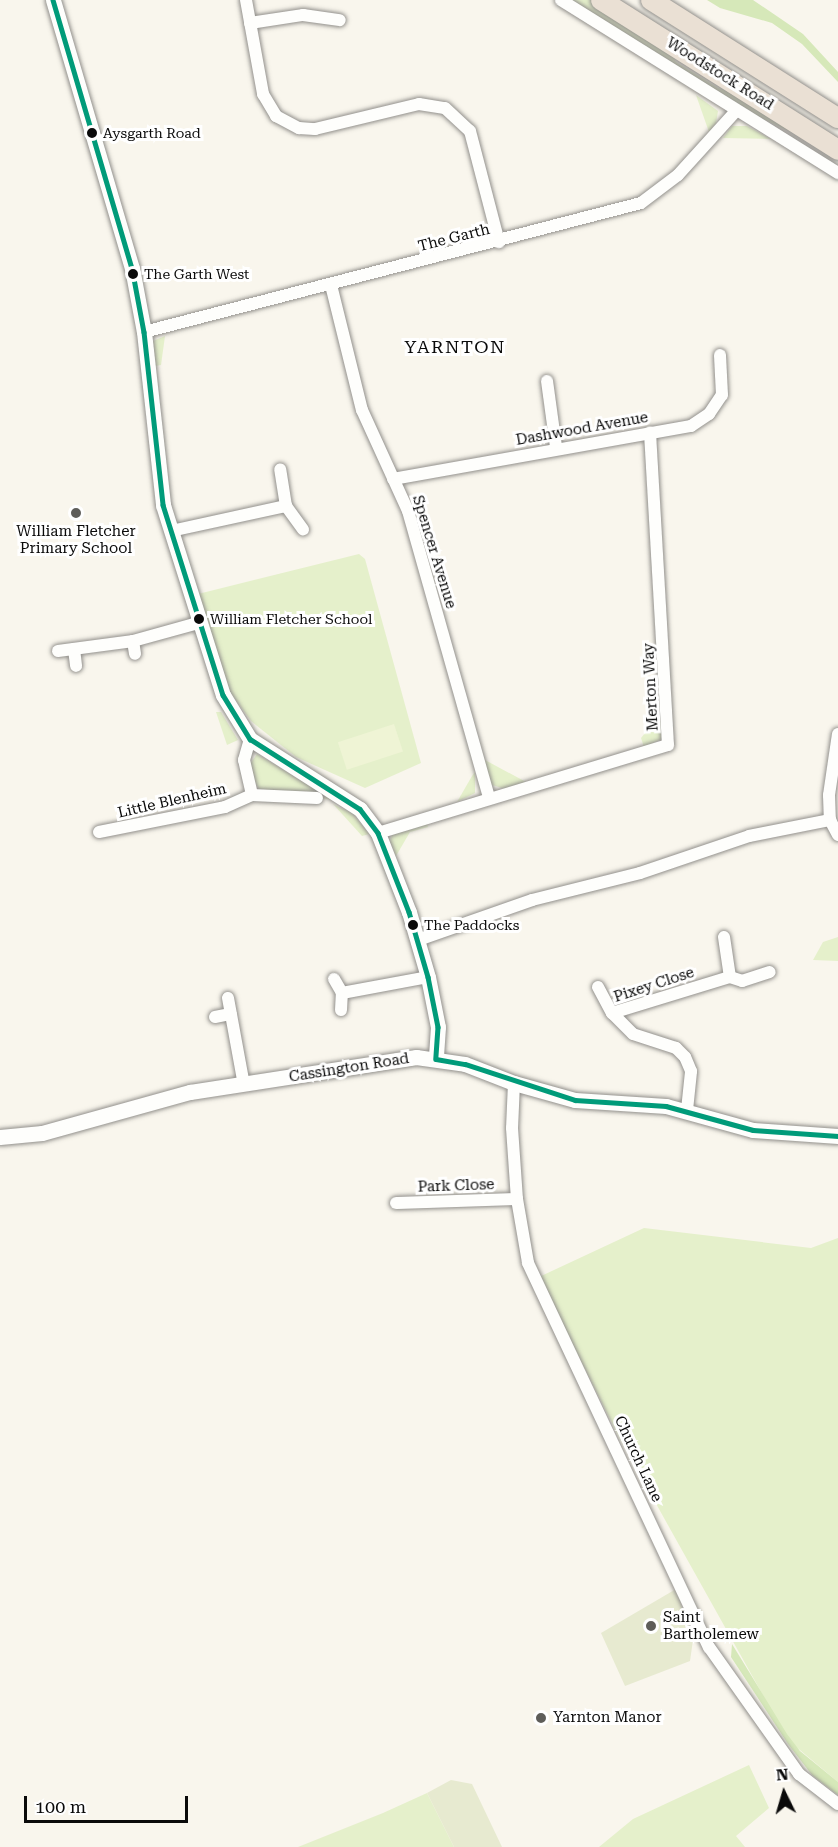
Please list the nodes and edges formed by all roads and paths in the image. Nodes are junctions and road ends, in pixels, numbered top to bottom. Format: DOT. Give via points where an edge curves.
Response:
graph roads {
  1 [pos="52,0"];
  2 [pos="246,0"];
  3 [pos="561,0"];
  4 [pos="601,0"];
  5 [pos="651,0"];
  6 [pos="340,20"];
  7 [pos="250,23"];
  8 [pos="736,111"];
  9 [pos="838,118"];
  10 [pos="810,131"];
  11 [pos="799,148"];
  12 [pos="838,150"];
  13 [pos="838,173"];
  14 [pos="498,242"];
  15 [pos="331,285"];
  16 [pos="144,332"];
  17 [pos="720,355"];
  18 [pos="547,381"];
  19 [pos="650,432"];
  20 [pos="556,447"];
  21 [pos="280,469"];
  22 [pos="393,479"];
  23 [pos="286,506"];
  24 [pos="303,528"];
  25 [pos="171,531"];
  26 [pos="198,623"];
  27 [pos="133,641"];
  28 [pos="74,649"];
  29 [pos="58,651"];
  30 [pos="135,654"];
  31 [pos="76,666"];
  32 [pos="838,734"];
  33 [pos="250,740"];
  34 [pos="252,795"];
  35 [pos="317,798"];
  36 [pos="489,798"];
  37 [pos="830,820"];
  38 [pos="99,832"];
  39 [pos="378,833"];
  40 [pos="838,835"];
  41 [pos="723,938"];
  42 [pos="418,940"];
  43 [pos="770,972"];
  44 [pos="428,976"];
  45 [pos="730,976"];
  46 [pos="334,979"];
  47 [pos="598,987"];
  48 [pos="342,993"];
  49 [pos="228,998"];
  50 [pos="341,1010"];
  51 [pos="612,1013"];
  52 [pos="231,1014"];
  53 [pos="215,1017"];
  54 [pos="436,1059"];
  55 [pos="514,1083"];
  56 [pos="244,1085"];
  57 [pos="687,1110"];
  58 [pos="838,1136"];
  59 [pos="0,1137"];
  60 [pos="517,1199"];
  61 [pos="396,1203"];
  62 [pos="838,1804"];
  1 -- 16 [label="street" via="126,247"];
  2 -- 7 [label="street"];
  3 -- 8 [label="street"];
  4 -- 10 [label="highway, Woodstock Road"];
  5 -- 9 [label="highway, Woodstock Road"];
  6 -- 7 [label="street" via="303,15"];
  7 -- 14 [label="street" via="263,94 270,111 288,124 315,129 424,104 445,108 457,117 470,131"];
  8 -- 11 [label="street"];
  8 -- 14 [label="street, The Garth" via="678,175 641,203"];
  10 -- 11 [label="street"];
  10 -- 12 [label="highway, Woodstock Road"];
  11 -- 13 [label="street"];
  14 -- 15 [label="street, The Garth"];
  15 -- 16 [label="street, The Garth"];
  15 -- 22 [label="street, Spencer Avenue" via="362,410"];
  16 -- 25 [label="street" via="159,477"];
  17 -- 19 [label="street, Dashwood Avenue" via="724,374 718,405 691,426"];
  18 -- 20 [label="street"];
  19 -- 20 [label="street, Dashwood Avenue"];
  19 -- 36 [label="street, Merton Way" via="668,745"];
  20 -- 22 [label="street, Dashwood Avenue"];
  21 -- 23 [label="street"];
  22 -- 36 [label="street, Spencer Avenue" via="419,548"];
  23 -- 24 [label="street"];
  23 -- 25 [label="street"];
  25 -- 26 [label="street"];
  26 -- 27 [label="street"];
  26 -- 33 [label="street" via="230,711"];
  27 -- 28 [label="street"];
  27 -- 30 [label="street"];
  28 -- 29 [label="street"];
  28 -- 31 [label="street"];
  32 -- 37 [label="street" via="829,795"];
  33 -- 34 [label="street" via="244,760"];
  33 -- 39 [label="street" via="360,809"];
  34 -- 35 [label="street"];
  34 -- 38 [label="street, Little Blenheim" via="225,807"];
  36 -- 39 [label="street, Merton Way"];
  37 -- 40 [label="street"];
  37 -- 42 [label="street" via="748,836 640,873 532,900"];
  39 -- 42 [label="street"];
  41 -- 45 [label="street"];
  42 -- 44 [label="street"];
  43 -- 45 [label="street, Pixey Close" via="741,981"];
  44 -- 48 [label="street"];
  44 -- 54 [label="street" via="438,1027"];
  45 -- 51 [label="street, Pixey Close"];
  46 -- 48 [label="street"];
  47 -- 51 [label="street"];
  48 -- 50 [label="street"];
  49 -- 52 [label="street"];
  51 -- 57 [label="street, Pixey Close" via="633,1034 676,1048 684,1057 691,1071"];
  52 -- 53 [label="street"];
  52 -- 56 [label="street"];
  54 -- 55 [label="street, Cassington Road" via="465,1064"];
  54 -- 56 [label="street, Cassington Road" via="398,1059"];
  55 -- 57 [label="street, Cassington Road" via="575,1100"];
  55 -- 60 [label="street, Church Lane" via="512,1128"];
  56 -- 59 [label="street, Cassington Road" via="142,1103 42,1133"];
  57 -- 58 [label="street, Cassington Road" via="753,1130"];
  60 -- 61 [label="street, Park Close"];
  60 -- 62 [label="street, Church Lane" via="528,1263 709,1647 799,1774"];
}
